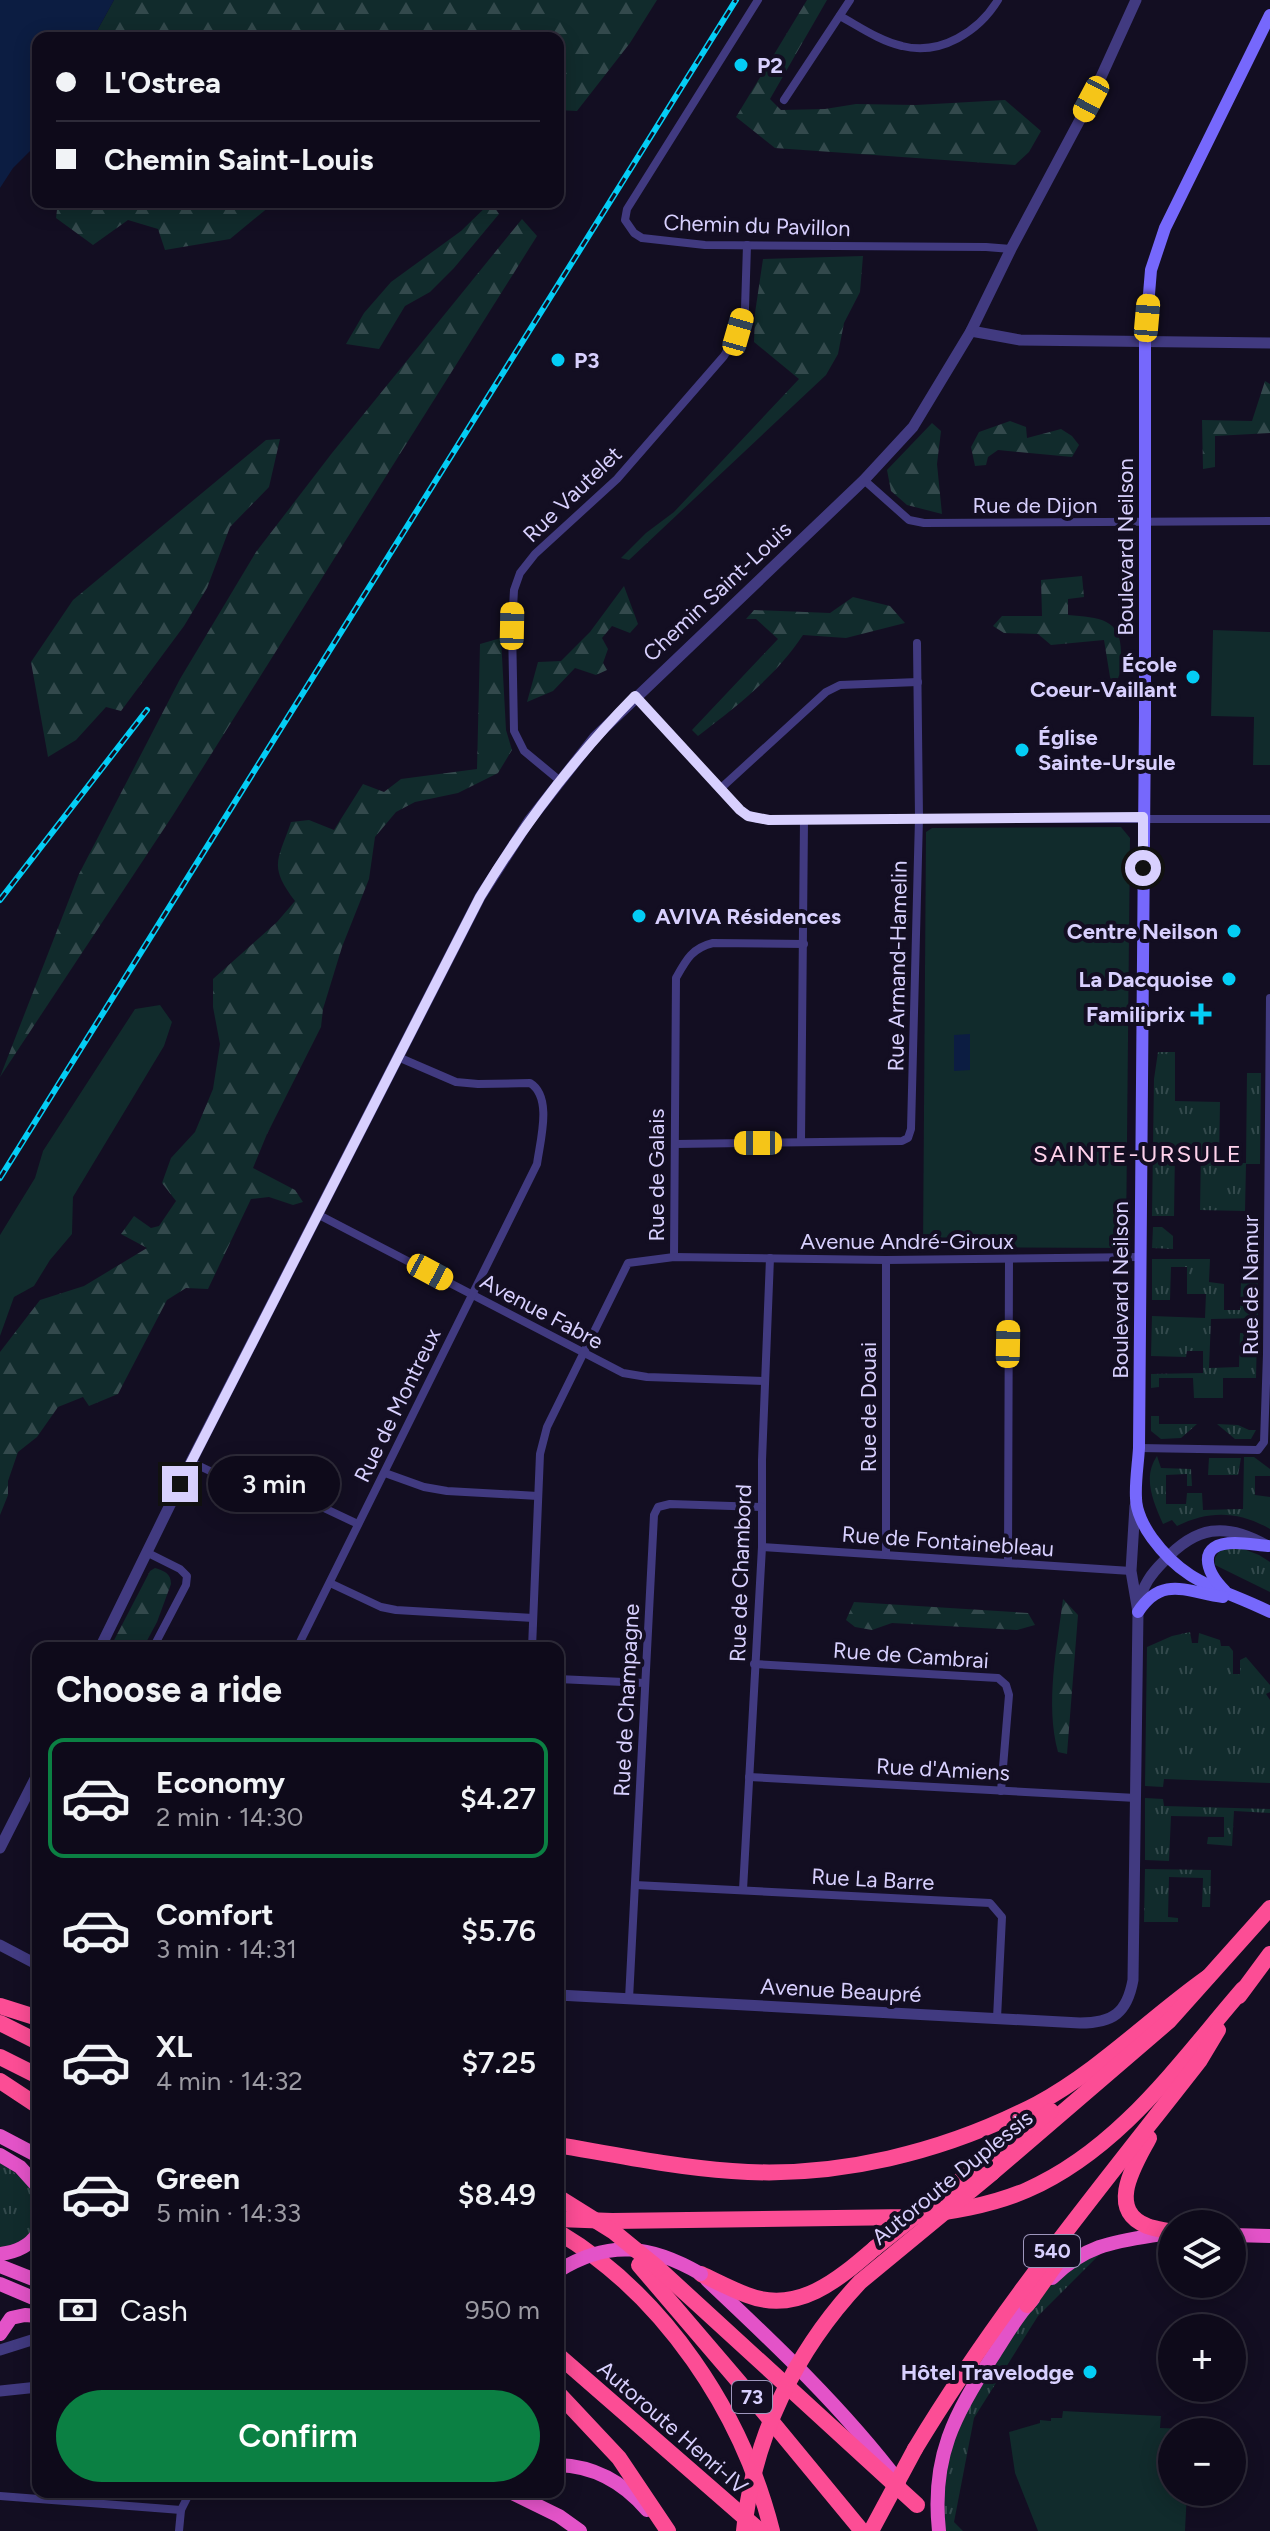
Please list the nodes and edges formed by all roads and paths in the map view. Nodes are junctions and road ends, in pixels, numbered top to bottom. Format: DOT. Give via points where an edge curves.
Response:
graph roads {
  1 [pos="758,0"];
  2 [pos="850,0"];
  3 [pos="998,0"];
  4 [pos="1136,0"];
  5 [pos="1270,15"];
  6 [pos="840,16"];
  7 [pos="784,100"];
  8 [pos="747,245"];
  9 [pos="1011,249"];
  10 [pos="971,331"];
  11 [pos="1145,342"];
  12 [pos="1270,343"];
  13 [pos="864,480"];
  14 [pos="1270,521"];
  15 [pos="1146,522"];
  16 [pos="917,643"];
  17 [pos="918,682"];
  18 [pos="635,696"];
  19 [pos="559,780"];
  20 [pos="720,789"];
  21 [pos="1143,817"];
  22 [pos="919,818"];
  23 [pos="1270,819"];
  24 [pos="804,820"];
  25 [pos="804,944"];
  26 [pos="1270,998"];
  27 [pos="398,1057"];
  28 [pos="801,1142"];
  29 [pos="675,1144"];
  30 [pos="319,1215"];
  31 [pos="674,1257"];
  32 [pos="1140,1257"];
  33 [pos="770,1258"];
  34 [pos="1009,1259"];
  35 [pos="886,1260"];
  36 [pos="471,1294"];
  37 [pos="583,1352"];
  38 [pos="764,1381"];
  39 [pos="1139,1448"];
  40 [pos="191,1462"];
  41 [pos="385,1473"];
  42 [pos="538,1496"];
  43 [pos="1136,1501"];
  44 [pos="762,1507"];
  45 [pos="358,1524"];
  46 [pos="1269,1546"];
  47 [pos="762,1547"];
  48 [pos="146,1552"];
  49 [pos="886,1554"];
  50 [pos="1166,1558"];
  51 [pos="1008,1562"];
  52 [pos="1131,1571"];
  53 [pos="330,1583"];
  54 [pos="1242,1600"];
  55 [pos="1138,1612"];
  56 [pos="1270,1612"];
  57 [pos="533,1618"];
  58 [pos="103,1642"];
  59 [pos="156,1642"];
  60 [pos="300,1642"];
  61 [pos="532,1642"];
  62 [pos="754,1664"];
  63 [pos="564,1679"];
  64 [pos="645,1683"];
  65 [pos="749,1777"];
  66 [pos="32,1785"];
  67 [pos="1001,1791"];
  68 [pos="1136,1798"];
  69 [pos="0,1848"];
  70 [pos="635,1885"];
  71 [pos="743,1890"];
  72 [pos="1270,1908"];
  73 [pos="0,1945"];
  74 [pos="1270,1954"];
  75 [pos="32,1962"];
  76 [pos="1208,1977"];
  77 [pos="1243,1989"];
  78 [pos="564,1995"];
  79 [pos="629,1999"];
  80 [pos="0,2006"];
  81 [pos="1119,2012"];
  82 [pos="32,2016"];
  83 [pos="997,2018"];
  84 [pos="0,2023"];
  85 [pos="32,2039"];
  86 [pos="0,2057"];
  87 [pos="1124,2060"];
  88 [pos="1200,2060"];
  89 [pos="32,2073"];
  90 [pos="0,2081"];
  91 [pos="32,2102"];
  92 [pos="1160,2119"];
  93 [pos="0,2136"];
  94 [pos="564,2146"];
  95 [pos="32,2153"];
  96 [pos="0,2155"];
  97 [pos="32,2180"];
  98 [pos="564,2201"];
  99 [pos="564,2209"];
  100 [pos="564,2219"];
  101 [pos="1158,2229"];
  102 [pos="1158,2234"];
  103 [pos="564,2235"];
  104 [pos="1246,2235"];
  105 [pos="1270,2236"];
  106 [pos="32,2241"];
  107 [pos="0,2254"];
  108 [pos="0,2266"];
  109 [pos="564,2267"];
  110 [pos="701,2274"];
  111 [pos="32,2279"];
  112 [pos="0,2284"];
  113 [pos="32,2297"];
  114 [pos="1027,2305"];
  115 [pos="32,2316"];
  116 [pos="0,2334"];
  117 [pos="32,2340"];
  118 [pos="0,2350"];
  119 [pos="564,2360"];
  120 [pos="32,2388"];
  121 [pos="0,2391"];
  122 [pos="564,2399"];
  123 [pos="564,2466"];
  124 [pos="0,2496"];
  125 [pos="187,2498"];
  126 [pos="522,2498"];
  127 [pos="917,2505"];
  128 [pos="181,2510"];
  129 [pos="179,2531"];
  130 [pos="580,2531"];
  131 [pos="661,2531"];
  132 [pos="668,2531"];
  133 [pos="744,2531"];
  134 [pos="760,2531"];
  135 [pos="772,2531"];
  136 [pos="862,2531"];
  137 [pos="871,2531"];
  138 [pos="937,2531"];
  1 -- 8 [label="street, Chemin du Pavillon" via="625,220 634,233 655,241"];
  2 -- 6 [label="street"];
  3 -- 6 [label="street" via="972,32 931,46 906,48"];
  4 -- 9 [label="street, Chemin Saint-Louis" via="1091,99"];
  5 -- 11 [label="main road, Boulevard Neilson" via="1165,228 1151,270"];
  6 -- 7 [label="street"];
  8 -- 9 [label="street, Chemin du Pavillon"];
  8 -- 19 [label="street, Rue Vautelet" via="745,309 724,356 617,479 535,554 514,590 514,731 524,751"];
  9 -- 10 [label="street, Chemin Saint-Louis"];
  10 -- 11 [label="street" via="1020,340"];
  10 -- 13 [label="street, Chemin Saint-Louis" via="913,427"];
  11 -- 12 [label="street"];
  11 -- 15 [label="main road, Boulevard Neilson"];
  13 -- 15 [label="street, Rue de Dijon" via="909,520 924,523"];
  13 -- 18 [label="street, Chemin Saint-Louis"];
  14 -- 15 [label="street, Rue de Dijon"];
  15 -- 21 [label="main road, Boulevard Neilson"];
  16 -- 17 [label="street, Rue Armand-Hamelin"];
  17 -- 20 [label="street" via="840,685 826,692"];
  17 -- 22 [label="street, Rue Armand-Hamelin"];
  18 -- 19 [label="street, Chemin Saint-Louis"];
  18 -- 20 [label="street"];
  19 -- 27 [label="street, Chemin Saint-Louis" via="480,897"];
  20 -- 24 [label="street" via="748,816"];
  21 -- 22 [label="street"];
  21 -- 23 [label="street"];
  21 -- 32 [label="main road, Boulevard Neilson"];
  22 -- 24 [label="street"];
  22 -- 28 [label="street, Rue Armand-Hamelin" via="908,1138"];
  24 -- 25 [label="street"];
  25 -- 28 [label="street"];
  25 -- 29 [label="street, Rue de Galais" via="713,943 700,946 682,967 676,978"];
  26 -- 39 [label="street, Rue de Namur" via="1264,1442 1258,1450"];
  27 -- 30 [label="street, Chemin Saint-Louis"];
  27 -- 36 [label="street, Rue de Montreux" via="456,1082 530,1083 541,1093 537,1164"];
  28 -- 29 [label="street"];
  29 -- 31 [label="street, Rue de Galais"];
  30 -- 36 [label="street, Avenue Fabre"];
  30 -- 40 [label="street, Chemin Saint-Louis"];
  31 -- 33 [label="street, Avenue André-Giroux"];
  31 -- 37 [label="street, Rue de Galais" via="628,1263"];
  32 -- 34 [label="street, Avenue André-Giroux"];
  32 -- 39 [label="main road, Boulevard Neilson"];
  33 -- 35 [label="street, Avenue André-Giroux"];
  33 -- 38 [label="street, Rue de Chambord"];
  34 -- 35 [label="street, Avenue André-Giroux"];
  34 -- 51 [label="street"];
  35 -- 49 [label="street, Rue de Douai"];
  36 -- 37 [label="street, Avenue Fabre"];
  36 -- 41 [label="street, Rue de Montreux"];
  37 -- 38 [label="street, Avenue Fabre" via="635,1376"];
  37 -- 42 [label="street, Rue de Galais" via="547,1427"];
  38 -- 44 [label="street, Rue de Chambord"];
  39 -- 43 [label="main road, Boulevard Neilson"];
  40 -- 45 [label="street" via="233,1482 290,1492"];
  40 -- 48 [label="street, Chemin Saint-Louis"];
  41 -- 42 [label="street" via="447,1491"];
  41 -- 45 [label="street, Rue de Montreux"];
  42 -- 57 [label="street, Rue de Galais"];
  43 -- 50 [label="main road" via="1147,1532"];
  43 -- 52 [label="street, Boulevard Neilson"];
  44 -- 47 [label="street, Rue de Chambord"];
  44 -- 64 [label="street, Rue de Champagne" via="658,1507"];
  45 -- 53 [label="street, Rue de Montreux"];
  46 -- 50 [label="street" via="1240,1532 1207,1531 1183,1542"];
  46 -- 54 [label="main road" via="1222,1544 1207,1557 1215,1581"];
  47 -- 49 [label="street, Rue de Fontainebleau"];
  47 -- 62 [label="street, Rue de Chambord"];
  48 -- 58 [label="street, Chemin Saint-Louis"];
  48 -- 59 [label="street" via="187,1576"];
  49 -- 51 [label="street, Rue de Fontainebleau"];
  50 -- 54 [label="main road" via="1194,1579"];
  50 -- 55 [label="street" via="1144,1586"];
  51 -- 52 [label="street, Rue de Fontainebleau"];
  52 -- 55 [label="street, Boulevard Neilson"];
  53 -- 57 [label="street" via="396,1610"];
  53 -- 60 [label="street, Rue de Montreux"];
  54 -- 55 [label="main road" via="1172,1588 1147,1598"];
  54 -- 56 [label="main road"];
  55 -- 68 [label="street, Boulevard Neilson"];
  57 -- 61 [label="street, Rue de Galais"];
  62 -- 65 [label="street, Rue de Chambord"];
  62 -- 67 [label="street, Rue de Cambrai" via="998,1678 1009,1695"];
  63 -- 64 [label="street"];
  64 -- 70 [label="street, Rue de Champagne"];
  65 -- 67 [label="street, Rue d'Amiens"];
  65 -- 71 [label="street, Rue de Chambord"];
  66 -- 69 [label="street"];
  67 -- 68 [label="street, Rue d'Amiens"];
  68 -- 81 [label="street, Boulevard Neilson" via="1133,1980"];
  70 -- 71 [label="street, Rue La Barre"];
  70 -- 79 [label="street, Rue de Champagne"];
  71 -- 83 [label="street, Rue La Barre" via="990,1903 1002,1917"];
  72 -- 76 [label="highway, Autoroute Duplessis"];
  73 -- 75 [label="street"];
  74 -- 77 [label="highway, 540"];
  76 -- 87 [label="highway, Autoroute Duplessis"];
  76 -- 94 [label="highway" via="1102,2061 1037,2103 987,2127 889,2158 818,2170 733,2171"];
  77 -- 88 [label="highway, 540"];
  77 -- 100 [label="highway" via="1118,2132 1059,2174 1009,2197 909,2217"];
  78 -- 79 [label="street, Avenue Beaupré"];
  79 -- 83 [label="street, Avenue Beaupré"];
  80 -- 82 [label="highway"];
  81 -- 83 [label="street, Avenue Beaupré" via="1094,2023"];
  84 -- 85 [label="highway"];
  86 -- 89 [label="highway"];
  87 -- 110 [label="highway, bridge" via="1004,2145 834,2283 779,2301 748,2296"];
  87 -- 133 [label="highway, Autoroute Duplessis, bridge" via="841,2302 788,2381 770,2421"];
  88 -- 92 [label="highway"];
  88 -- 137 [label="highway, 540, bridge" via="1009,2306 915,2449"];
  90 -- 91 [label="highway"];
  92 -- 101 [label="highway" via="1129,2176 1126,2198 1132,2214"];
  92 -- 114 [label="highway"];
  93 -- 95 [label="highway"];
  96 -- 97 [label="highway"];
  98 -- 127 [label="highway, bridge" via="658,2268"];
  99 -- 136 [label="highway, 73" via="639,2265"];
  102 -- 114 [label="highway" via="1087,2250"];
  103 -- 135 [label="highway" via="609,2268 661,2320 701,2373 739,2439"];
  104 -- 105 [label="highway"];
  106 -- 107 [label="highway"];
  108 -- 111 [label="highway"];
  109 -- 110 [label="highway, bridge" via="602,2252 641,2249 664,2254"];
  110 -- 127 [label="highway" via="841,2414"];
  112 -- 113 [label="highway"];
  114 -- 138 [label="highway" via="966,2397 946,2439 936,2497"];
  115 -- 116 [label="highway" via="11,2318"];
  117 -- 118 [label="street"];
  119 -- 134 [label="highway, Autoroute Henri-IV"];
  120 -- 121 [label="street"];
  122 -- 132 [label="highway" via="619,2458"];
  123 -- 131 [label="highway" via="583,2468 622,2486"];
  124 -- 128 [label="street"];
  125 -- 128 [label="street"];
  126 -- 130 [label="highway"];
  127 -- 138 [label="highway"];
  128 -- 129 [label="street"];
}
